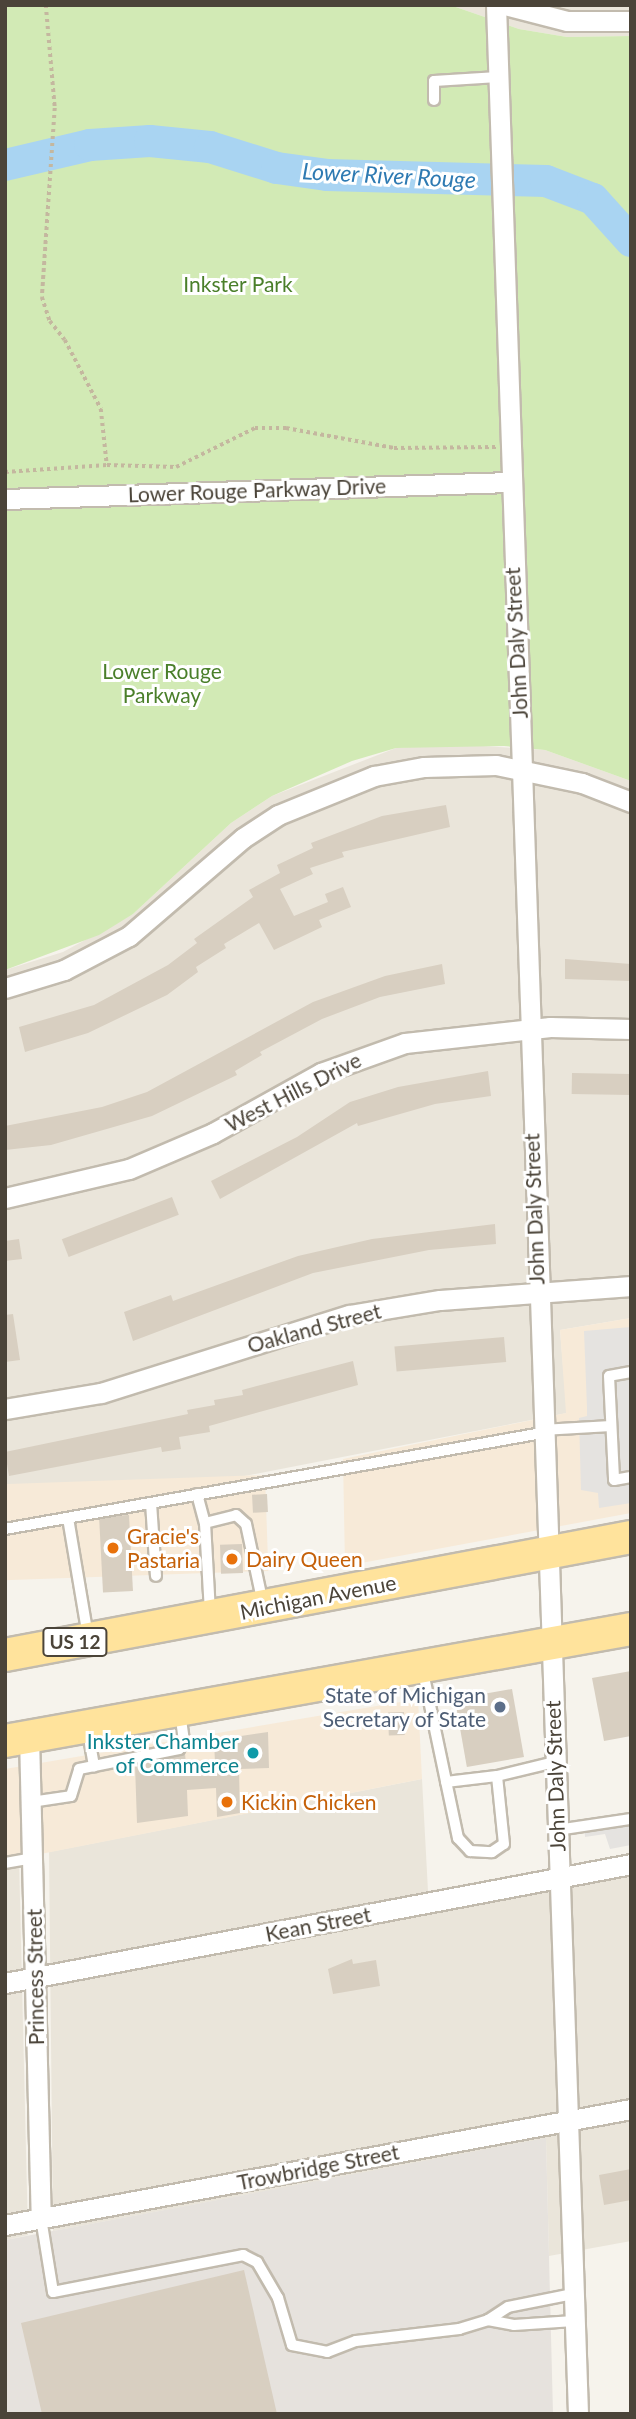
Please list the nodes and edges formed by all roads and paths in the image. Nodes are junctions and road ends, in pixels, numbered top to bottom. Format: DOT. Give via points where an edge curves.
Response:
graph roads {
  1 [pos="46,5"];
  2 [pos="496,5"];
  3 [pos="505,5"];
  4 [pos="631,21"];
  5 [pos="498,76"];
  6 [pos="434,100"];
  7 [pos="508,447"];
  8 [pos="107,465"];
  9 [pos="5,472"];
  10 [pos="509,482"];
  11 [pos="5,499"];
  12 [pos="520,769"];
  13 [pos="631,802"];
  14 [pos="5,988"];
  15 [pos="527,1028"];
  16 [pos="631,1029"];
  17 [pos="5,1198"];
  18 [pos="631,1286"];
  19 [pos="537,1293"];
  20 [pos="631,1372"];
  21 [pos="5,1409"];
  22 [pos="611,1426"];
  23 [pos="542,1432"];
  24 [pos="631,1478"];
  25 [pos="197,1494"];
  26 [pos="151,1503"];
  27 [pos="68,1518"];
  28 [pos="205,1523"];
  29 [pos="5,1529"];
  30 [pos="631,1537"];
  31 [pos="547,1552"];
  32 [pos="156,1576"];
  33 [pos="264,1608"];
  34 [pos="211,1618"];
  35 [pos="631,1629"];
  36 [pos="89,1640"];
  37 [pos="551,1645"];
  38 [pos="5,1655"];
  39 [pos="423,1668"];
  40 [pos="180,1710"];
  41 [pos="87,1726"];
  42 [pos="13,1734"];
  43 [pos="555,1762"];
  44 [pos="94,1766"];
  45 [pos="497,1776"];
  46 [pos="446,1782"];
  47 [pos="31,1802"];
  48 [pos="631,1819"];
  49 [pos="557,1830"];
  50 [pos="33,1858"];
  51 [pos="5,1863"];
  52 [pos="631,1864"];
  53 [pos="559,1878"];
  54 [pos="36,1978"];
  55 [pos="5,1983"];
  56 [pos="631,2109"];
  57 [pos="566,2121"];
  58 [pos="41,2218"];
  59 [pos="5,2225"];
  60 [pos="573,2294"];
  61 [pos="488,2320"];
  62 [pos="574,2321"];
  63 [pos="578,2414"];
  1 -- 8 [label="path" via="55,108 52,192 43,258 45,310 101,409 107,428"];
  2 -- 5 [label="street, John Daly Street"];
  3 -- 4 [label="street" via="568,21"];
  5 -- 6 [label="lane" via="434,81"];
  5 -- 7 [label="street, John Daly Street"];
  7 -- 8 [label="path" via="394,448 286,428 255,428 176,467"];
  7 -- 10 [label="street, John Daly Street"];
  8 -- 9 [label="path"];
  10 -- 11 [label="street, Lower Rouge Parkway Drive"];
  10 -- 12 [label="street, John Daly Street"];
  12 -- 13 [label="street" via="582,783"];
  12 -- 14 [label="street" via="476,764 424,766 374,776 316,796 243,838 129,936 64,970"];
  12 -- 15 [label="street, John Daly Street"];
  15 -- 16 [label="street, West Hills Drive"];
  15 -- 17 [label="street, West Hills Drive" via="432,1038 371,1052 161,1156 69,1186"];
  15 -- 19 [label="street, John Daly Street"];
  18 -- 19 [label="street, Oakland Street"];
  19 -- 21 [label="street, Oakland Street" via="440,1300 349,1315 101,1393"];
  19 -- 23 [label="street, John Daly Street"];
  20 -- 22 [label="lane" via="609,1376"];
  22 -- 23 [label="lane"];
  22 -- 24 [label="lane" via="614,1480"];
  23 -- 25 [label="lane"];
  23 -- 31 [label="street, John Daly Street"];
  25 -- 26 [label="lane"];
  25 -- 28 [label="lane"];
  26 -- 27 [label="lane"];
  26 -- 32 [label="lane"];
  27 -- 29 [label="lane"];
  27 -- 36 [label="lane"];
  28 -- 33 [label="lane" via="236,1515 246,1524"];
  28 -- 34 [label="lane"];
  30 -- 31 [label="main road, Michigan Avenue / US 12"];
  31 -- 33 [label="main road, Michigan Avenue / US 12"];
  31 -- 37 [label="street, John Daly Street"];
  33 -- 34 [label="main road, Michigan Avenue / US 12"];
  34 -- 36 [label="main road, Michigan Avenue / US 12"];
  35 -- 37 [label="main road"];
  36 -- 38 [label="main road, Michigan Avenue / US 12"];
  37 -- 39 [label="main road"];
  37 -- 43 [label="street, John Daly Street"];
  39 -- 40 [label="main road"];
  39 -- 46 [label="lane"];
  40 -- 41 [label="main road"];
  40 -- 44 [label="lane" via="184,1741 179,1749"];
  41 -- 42 [label="main road"];
  41 -- 44 [label="lane"];
  42 -- 47 [label="street, Princess Street"];
  43 -- 45 [label="lane"];
  43 -- 49 [label="street, John Daly Street"];
  44 -- 47 [label="lane" via="79,1769 71,1796"];
  45 -- 46 [label="lane"];
  45 -- 46 [label="lane" via="504,1844 492,1852 470,1851 458,1839"];
  47 -- 50 [label="street, Princess Street"];
  48 -- 49 [label="lane"];
  49 -- 53 [label="street, John Daly Street"];
  50 -- 51 [label="lane"];
  50 -- 54 [label="street, Princess Street"];
  52 -- 53 [label="street, Kean Street"];
  53 -- 54 [label="street, Kean Street"];
  53 -- 57 [label="street, John Daly Street"];
  54 -- 55 [label="street, Kean Street"];
  54 -- 58 [label="street, Princess Street"];
  56 -- 57 [label="street, Trowbridge Street"];
  57 -- 58 [label="street, Trowbridge Street"];
  57 -- 60 [label="street, John Daly Street"];
  58 -- 59 [label="street, Trowbridge Street"];
  58 -- 61 [label="lane" via="54,2292 243,2255 257,2262 278,2298 292,2345 327,2352 356,2341 460,2329"];
  60 -- 61 [label="lane" via="508,2306"];
  60 -- 62 [label="street, John Daly Street"];
  61 -- 62 [label="lane" via="514,2325"];
  62 -- 63 [label="street, John Daly Street"];
}
